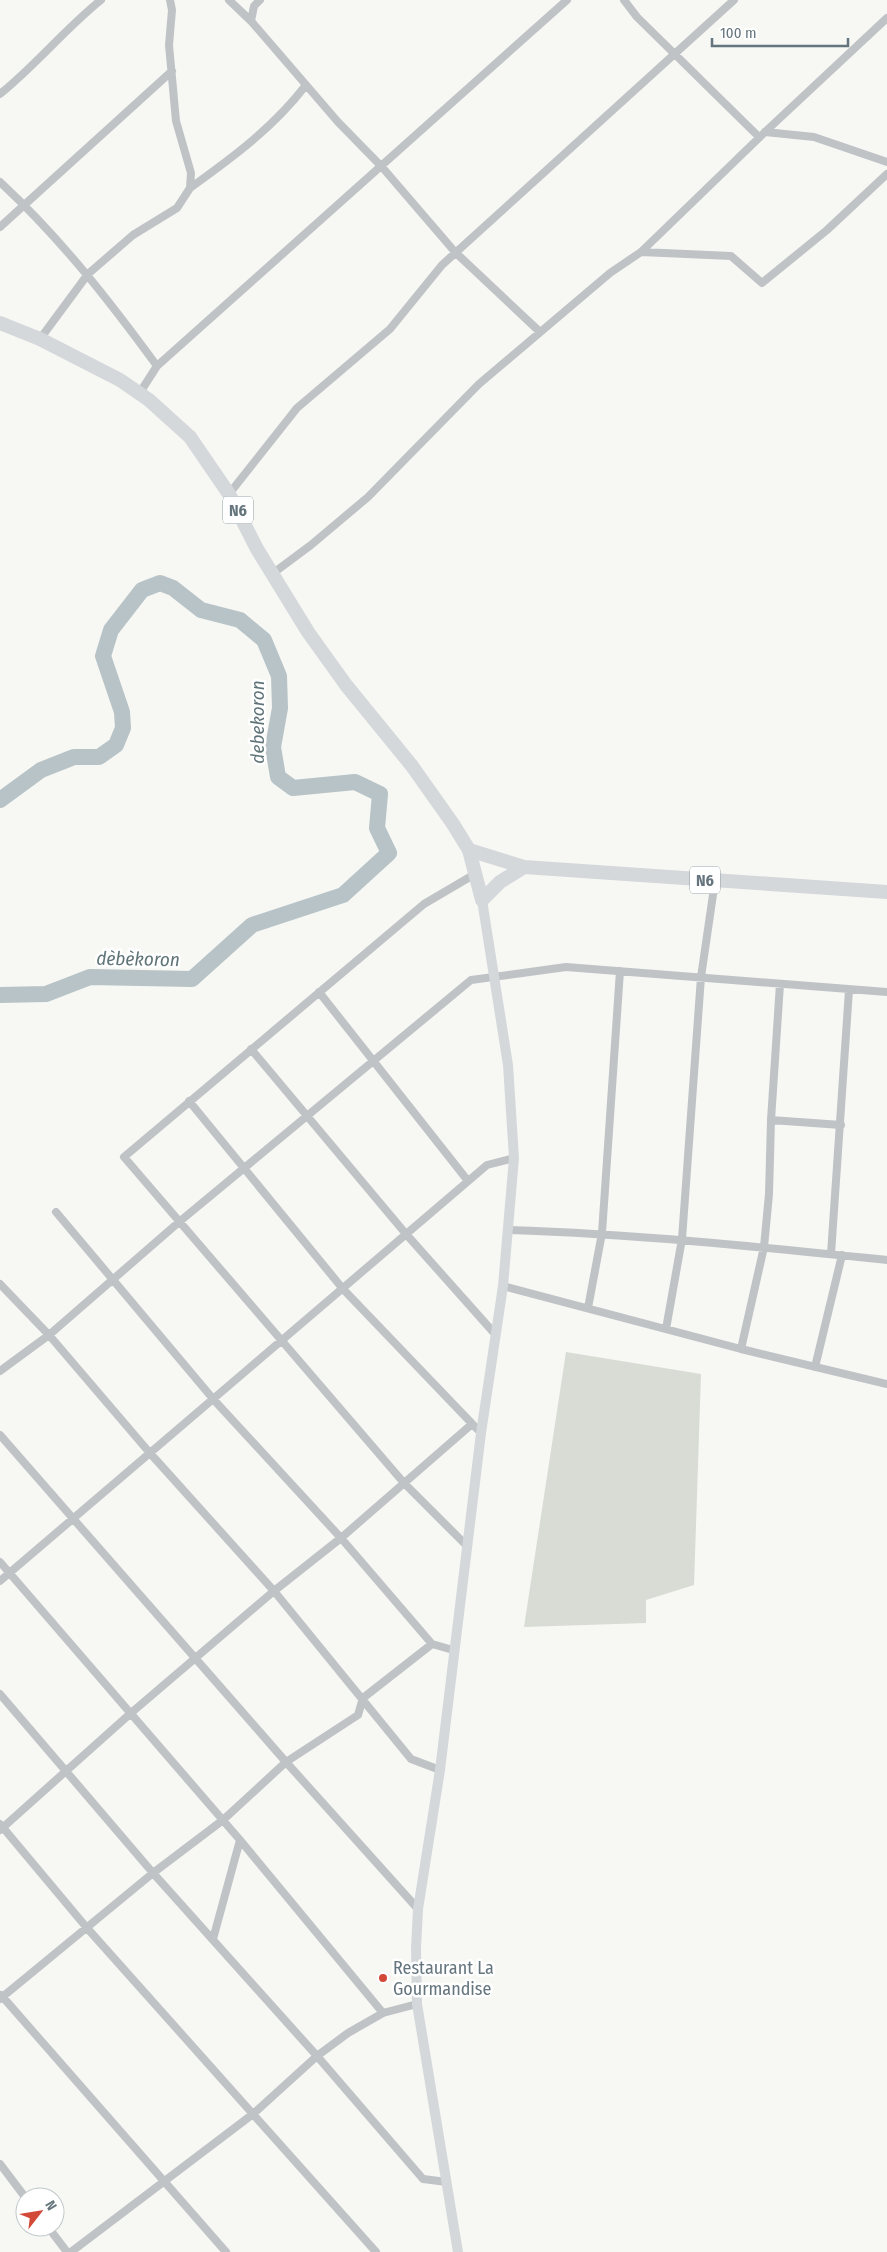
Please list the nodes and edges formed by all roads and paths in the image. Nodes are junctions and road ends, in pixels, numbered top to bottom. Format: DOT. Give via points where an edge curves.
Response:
graph roads {
  1 [pos="101,0"];
  2 [pos="170,0"];
  3 [pos="228,0"];
  4 [pos="260,0"];
  5 [pos="566,0"];
  6 [pos="624,0"];
  7 [pos="734,0"];
  8 [pos="887,18"];
  9 [pos="251,20"];
  10 [pos="675,54"];
  11 [pos="172,71"];
  12 [pos="306,85"];
  13 [pos="0,94"];
  14 [pos="762,135"];
  15 [pos="887,162"];
  16 [pos="382,167"];
  17 [pos="887,174"];
  18 [pos="0,182"];
  19 [pos="190,188"];
  20 [pos="24,204"];
  21 [pos="0,227"];
  22 [pos="455,252"];
  23 [pos="641,252"];
  24 [pos="88,274"];
  25 [pos="0,322"];
  26 [pos="540,332"];
  27 [pos="40,339"];
  28 [pos="157,366"];
  29 [pos="138,395"];
  30 [pos="229,494"];
  31 [pos="272,574"];
  32 [pos="469,850"];
  33 [pos="524,867"];
  34 [pos="475,874"];
  35 [pos="715,881"];
  36 [pos="887,892"];
  37 [pos="482,900"];
  38 [pos="620,971"];
  39 [pos="494,977"];
  40 [pos="701,977"];
  41 [pos="780,984"];
  42 [pos="849,990"];
  43 [pos="319,992"];
  44 [pos="887,992"];
  45 [pos="251,1049"];
  46 [pos="372,1062"];
  47 [pos="189,1101"];
  48 [pos="306,1117"];
  49 [pos="771,1120"];
  50 [pos="840,1125"];
  51 [pos="514,1158"];
  52 [pos="243,1169"];
  53 [pos="468,1181"];
  54 [pos="56,1212"];
  55 [pos="179,1222"];
  56 [pos="509,1230"];
  57 [pos="602,1233"];
  58 [pos="406,1234"];
  59 [pos="682,1239"];
  60 [pos="764,1247"];
  61 [pos="831,1254"];
  62 [pos="842,1255"];
  63 [pos="887,1260"];
  64 [pos="113,1281"];
  65 [pos="0,1284"];
  66 [pos="502,1286"];
  67 [pos="343,1289"];
  68 [pos="588,1308"];
  69 [pos="666,1329"];
  70 [pos="495,1334"];
  71 [pos="49,1335"];
  72 [pos="283,1340"];
  73 [pos="741,1349"];
  74 [pos="815,1367"];
  75 [pos="0,1371"];
  76 [pos="887,1384"];
  77 [pos="214,1400"];
  78 [pos="472,1424"];
  79 [pos="480,1433"];
  80 [pos="0,1436"];
  81 [pos="149,1452"];
  82 [pos="404,1483"];
  83 [pos="74,1518"];
  84 [pos="341,1538"];
  85 [pos="466,1546"];
  86 [pos="0,1562"];
  87 [pos="9,1573"];
  88 [pos="0,1581"];
  89 [pos="274,1591"];
  90 [pos="432,1644"];
  91 [pos="453,1650"];
  92 [pos="196,1658"];
  93 [pos="0,1694"];
  94 [pos="363,1698"];
  95 [pos="131,1713"];
  96 [pos="286,1762"];
  97 [pos="440,1770"];
  98 [pos="67,1771"];
  99 [pos="223,1820"];
  100 [pos="1,1827"];
  101 [pos="240,1840"];
  102 [pos="153,1873"];
  103 [pos="418,1909"];
  104 [pos="87,1928"];
  105 [pos="213,1939"];
  106 [pos="1,1996"];
  107 [pos="417,2004"];
  108 [pos="383,2013"];
  109 [pos="317,2056"];
  110 [pos="252,2114"];
  111 [pos="0,2164"];
  112 [pos="166,2181"];
  113 [pos="447,2182"];
  114 [pos="18,2187"];
  115 [pos="56,2237"];
  116 [pos="69,2252"];
  117 [pos="226,2252"];
  118 [pos="376,2252"];
  119 [pos="458,2252"];
  1 -- 13 [label="street"];
  2 -- 11 [label="street"];
  3 -- 9 [label="street"];
  4 -- 9 [label="street" via="254,6"];
  5 -- 16 [label="street"];
  6 -- 10 [label="street"];
  7 -- 10 [label="street"];
  8 -- 14 [label="street"];
  9 -- 12 [label="street"];
  10 -- 14 [label="street"];
  10 -- 22 [label="street"];
  11 -- 19 [label="street" via="176,120 190,173"];
  11 -- 20 [label="street"];
  12 -- 16 [label="street"];
  12 -- 19 [label="street" via="293,103 240,153"];
  14 -- 15 [label="street" via="814,137"];
  14 -- 23 [label="street"];
  16 -- 22 [label="street"];
  16 -- 28 [label="street"];
  17 -- 23 [label="street" via="827,230 762,283 731,256"];
  18 -- 20 [label="street"];
  19 -- 24 [label="street" via="178,208 133,235"];
  20 -- 21 [label="street"];
  20 -- 24 [label="street"];
  22 -- 26 [label="street"];
  22 -- 30 [label="street" via="390,329 297,408"];
  23 -- 26 [label="street" via="610,273"];
  24 -- 27 [label="street"];
  24 -- 28 [label="street"];
  25 -- 27 [label="highway, N6"];
  26 -- 31 [label="street" via="479,384 368,497"];
  27 -- 29 [label="highway, N6" via="120,380"];
  28 -- 29 [label="street"];
  29 -- 30 [label="highway, N6" via="149,400 190,437"];
  30 -- 31 [label="highway, N6"];
  31 -- 32 [label="highway, N6" via="335,671 412,766"];
  32 -- 33 [label="highway, N6"];
  32 -- 34 [label="highway, N6"];
  33 -- 35 [label="highway, N6"];
  33 -- 37 [label="highway" via="500,882"];
  34 -- 37 [label="highway, N6"];
  34 -- 43 [label="street" via="424,904"];
  35 -- 36 [label="highway, N6"];
  35 -- 40 [label="street"];
  37 -- 39 [label="main road"];
  38 -- 39 [label="street" via="566,968"];
  38 -- 40 [label="street"];
  38 -- 57 [label="street"];
  39 -- 46 [label="street" via="471,980"];
  39 -- 51 [label="main road" via="508,1065"];
  40 -- 41 [label="street"];
  40 -- 59 [label="street"];
  41 -- 42 [label="street"];
  41 -- 49 [label="street"];
  42 -- 44 [label="street"];
  42 -- 50 [label="street"];
  43 -- 45 [label="street"];
  43 -- 46 [label="street"];
  45 -- 47 [label="street"];
  45 -- 48 [label="street"];
  46 -- 48 [label="street"];
  46 -- 53 [label="street"];
  47 -- 52 [label="street"];
  47 -- 55 [label="street" via="124,1157"];
  48 -- 52 [label="street"];
  48 -- 58 [label="street"];
  49 -- 50 [label="street"];
  49 -- 60 [label="street"];
  50 -- 61 [label="street"];
  51 -- 53 [label="street" via="487,1165"];
  51 -- 56 [label="main road"];
  52 -- 55 [label="street"];
  52 -- 67 [label="street"];
  53 -- 58 [label="street"];
  54 -- 64 [label="street"];
  55 -- 64 [label="street"];
  55 -- 72 [label="street"];
  56 -- 57 [label="street"];
  56 -- 66 [label="main road"];
  57 -- 59 [label="street"];
  57 -- 68 [label="street"];
  58 -- 67 [label="street"];
  58 -- 70 [label="street"];
  59 -- 60 [label="street"];
  59 -- 69 [label="street"];
  60 -- 61 [label="street"];
  60 -- 73 [label="street"];
  61 -- 62 [label="street"];
  62 -- 63 [label="street"];
  62 -- 74 [label="street"];
  64 -- 71 [label="street"];
  64 -- 77 [label="street"];
  65 -- 71 [label="street"];
  66 -- 68 [label="street"];
  66 -- 70 [label="main road"];
  67 -- 72 [label="street"];
  67 -- 78 [label="street"];
  68 -- 69 [label="street"];
  69 -- 73 [label="street"];
  70 -- 79 [label="main road"];
  71 -- 75 [label="street"];
  71 -- 81 [label="street"];
  72 -- 77 [label="street"];
  72 -- 82 [label="street"];
  73 -- 74 [label="street"];
  74 -- 76 [label="street"];
  77 -- 81 [label="street"];
  77 -- 84 [label="street"];
  78 -- 79 [label="street"];
  78 -- 82 [label="street"];
  79 -- 85 [label="main road"];
  80 -- 83 [label="street"];
  81 -- 83 [label="street"];
  81 -- 89 [label="street"];
  82 -- 84 [label="street"];
  82 -- 85 [label="street"];
  83 -- 87 [label="street"];
  83 -- 92 [label="street"];
  84 -- 89 [label="street"];
  84 -- 90 [label="street"];
  85 -- 91 [label="main road"];
  86 -- 87 [label="street"];
  87 -- 88 [label="street"];
  87 -- 95 [label="street"];
  89 -- 92 [label="street"];
  89 -- 94 [label="street"];
  90 -- 91 [label="street"];
  90 -- 94 [label="street"];
  91 -- 97 [label="main road"];
  92 -- 95 [label="street"];
  92 -- 96 [label="street"];
  93 -- 98 [label="street"];
  94 -- 96 [label="street" via="358,1714"];
  94 -- 97 [label="street" via="411,1759"];
  95 -- 98 [label="street"];
  95 -- 99 [label="street"];
  96 -- 99 [label="street"];
  96 -- 103 [label="street"];
  97 -- 103 [label="main road"];
  98 -- 100 [label="street"];
  98 -- 102 [label="street"];
  99 -- 101 [label="street"];
  99 -- 102 [label="street"];
  100 -- 104 [label="street"];
  101 -- 105 [label="street"];
  101 -- 108 [label="street"];
  102 -- 104 [label="street"];
  102 -- 105 [label="street"];
  103 -- 107 [label="main road"];
  104 -- 106 [label="street"];
  104 -- 110 [label="street"];
  105 -- 109 [label="street"];
  106 -- 112 [label="street"];
  107 -- 108 [label="street"];
  107 -- 113 [label="main road"];
  108 -- 109 [label="street"];
  109 -- 110 [label="street"];
  109 -- 113 [label="street" via="422,2179"];
  110 -- 112 [label="street"];
  110 -- 118 [label="street"];
  111 -- 114 [label="street"];
  112 -- 116 [label="street"];
  112 -- 117 [label="street"];
  113 -- 119 [label="main road"];
  115 -- 116 [label="street"];
}
